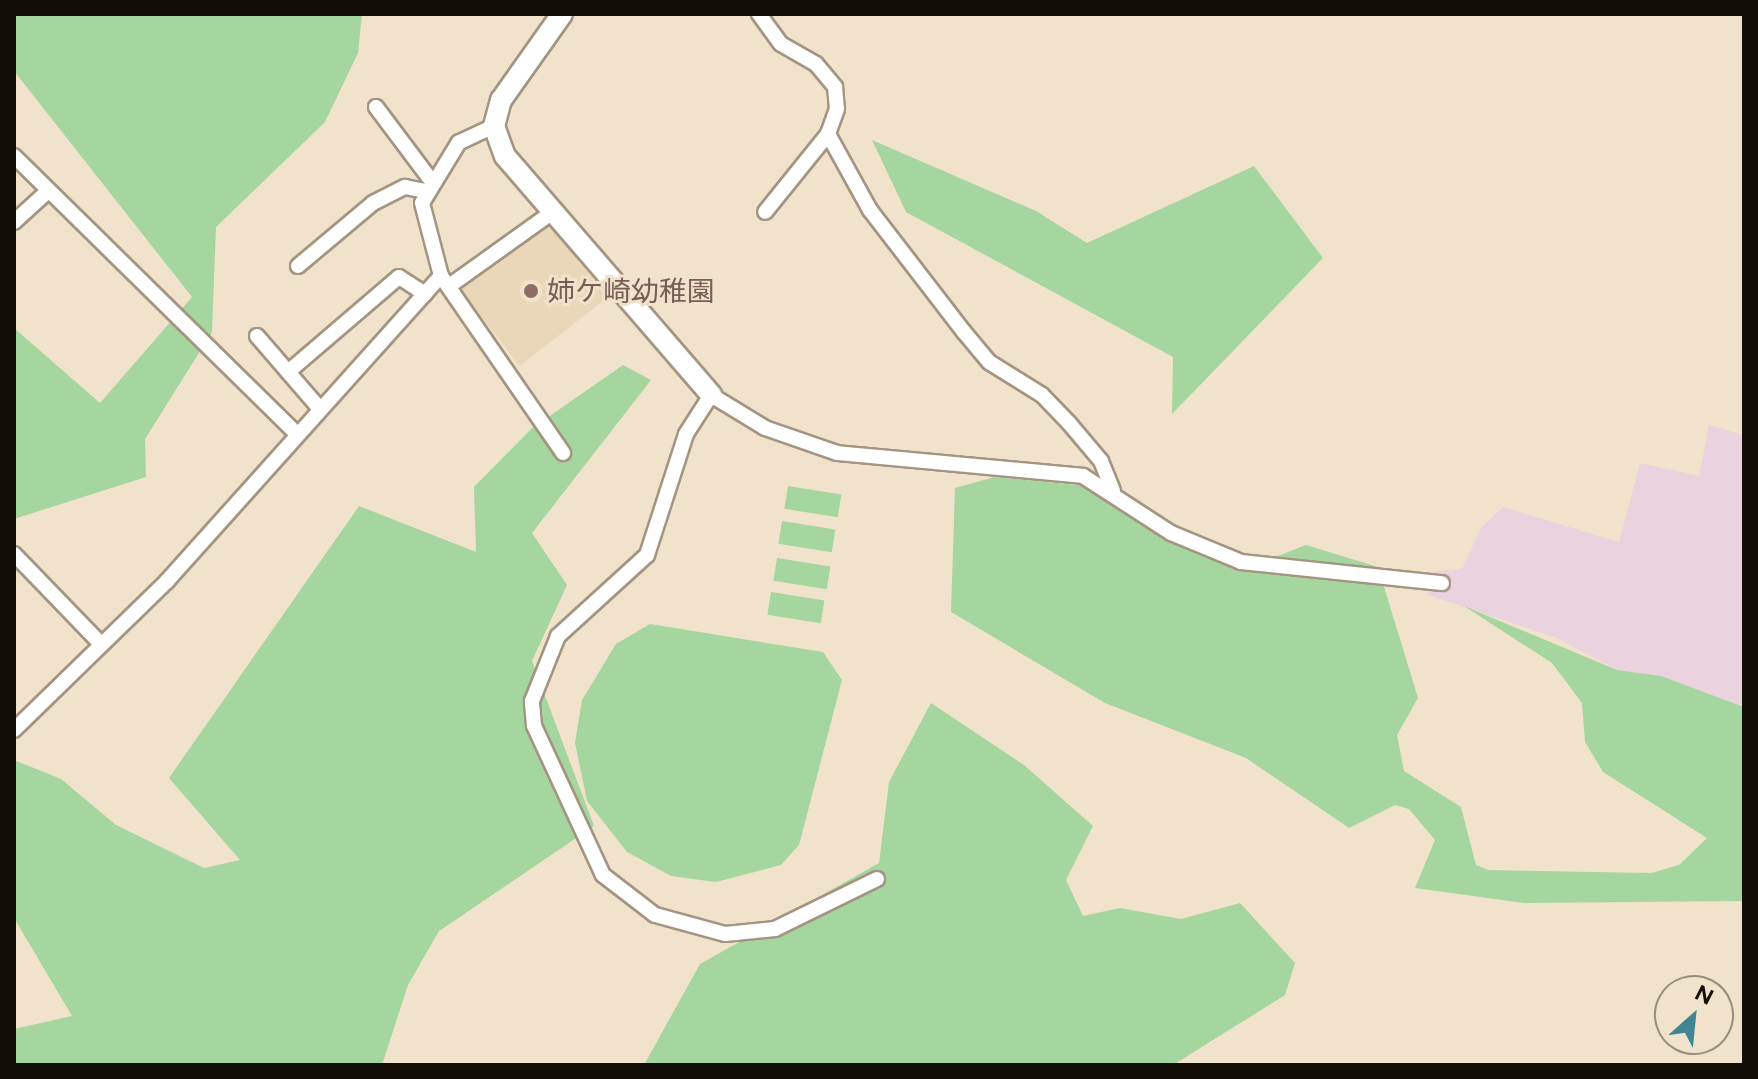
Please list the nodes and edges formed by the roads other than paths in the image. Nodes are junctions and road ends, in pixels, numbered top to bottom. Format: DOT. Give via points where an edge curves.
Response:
graph roads {
  1 [pos="562,14"];
  2 [pos="758,15"];
  3 [pos="376,107"];
  4 [pos="494,126"];
  5 [pos="828,134"];
  6 [pos="14,156"];
  7 [pos="428,185"];
  8 [pos="48,191"];
  9 [pos="765,212"];
  10 [pos="551,213"];
  11 [pos="14,222"];
  12 [pos="298,266"];
  13 [pos="446,280"];
  14 [pos="425,294"];
  15 [pos="257,336"];
  16 [pos="288,372"];
  17 [pos="711,395"];
  18 [pos="320,409"];
  19 [pos="297,434"];
  20 [pos="563,453"];
  21 [pos="1113,491"];
  22 [pos="14,554"];
  23 [pos="1442,583"];
  24 [pos="101,644"];
  25 [pos="14,730"];
  26 [pos="877,879"];
  1 -- 4 [label="street" via="501,100"];
  2 -- 5 [label="street" via="781,44 816,64 835,87"];
  3 -- 7 [label="street"];
  4 -- 7 [label="street" via="459,142"];
  4 -- 10 [label="street" via="505,156"];
  5 -- 9 [label="street"];
  5 -- 21 [label="street" via="870,210 964,332 989,362 1042,395 1069,423 1101,461"];
  6 -- 8 [label="street"];
  7 -- 12 [label="street" via="405,187 373,203"];
  7 -- 13 [label="street" via="422,203"];
  8 -- 11 [label="street"];
  8 -- 19 [label="street"];
  10 -- 13 [label="street"];
  10 -- 17 [label="street"];
  13 -- 14 [label="street"];
  13 -- 20 [label="street"];
  14 -- 16 [label="street" via="399,277"];
  14 -- 18 [label="street"];
  15 -- 16 [label="street"];
  16 -- 18 [label="street"];
  17 -- 21 [label="street" via="765,428 837,453 1083,476"];
  17 -- 26 [label="street" via="686,434 647,555 558,636 532,701 534,726 603,875 655,915 725,934 775,929"];
  18 -- 19 [label="street"];
  19 -- 24 [label="street"];
  21 -- 23 [label="street" via="1171,533 1241,562"];
  22 -- 24 [label="street"];
  24 -- 25 [label="street"];
}
